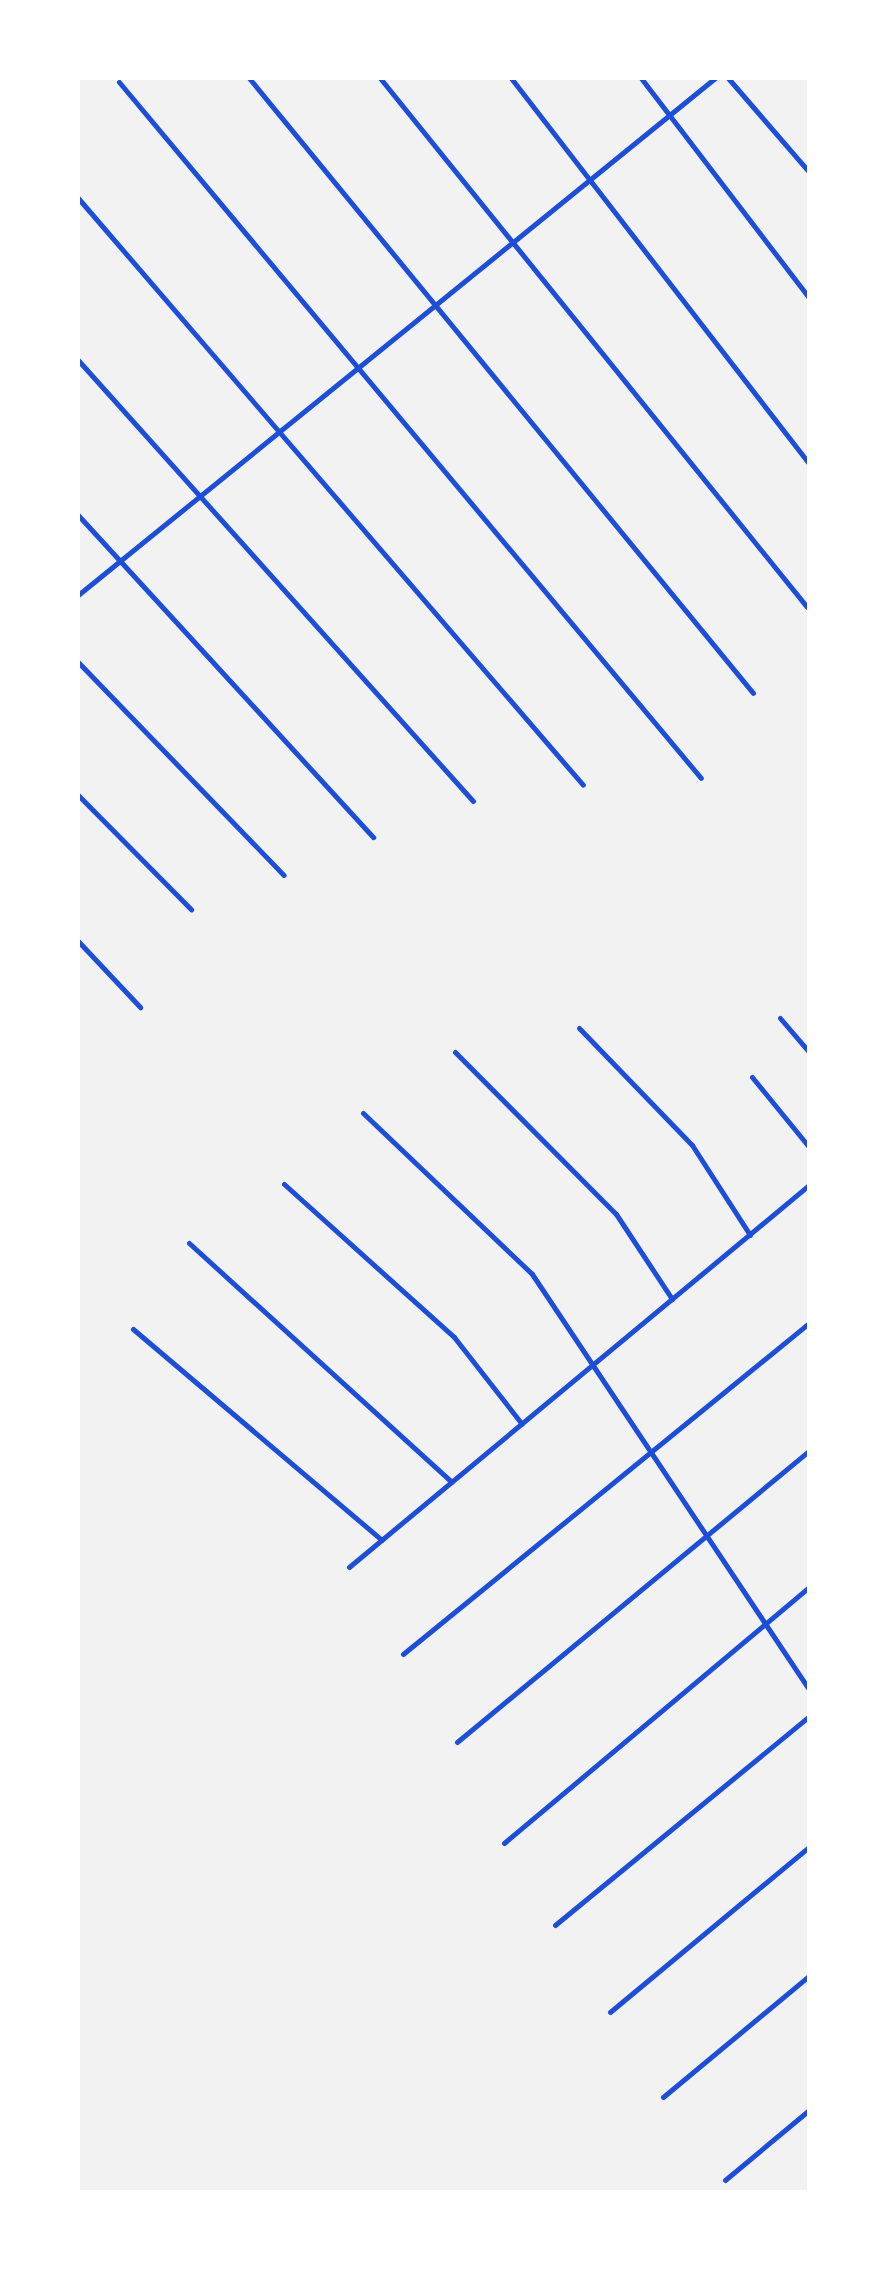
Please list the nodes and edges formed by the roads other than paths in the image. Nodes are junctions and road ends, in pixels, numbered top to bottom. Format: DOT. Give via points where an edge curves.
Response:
graph roads {
  1 [pos="249,78"];
  2 [pos="380,78"];
  3 [pos="511,78"];
  4 [pos="641,78"];
  5 [pos="715,78"];
  6 [pos="728,78"];
  7 [pos="119,82"];
  8 [pos="671,114"];
  9 [pos="809,172"];
  10 [pos="593,179"];
  11 [pos="78,198"];
  12 [pos="515,241"];
  13 [pos="809,298"];
  14 [pos="434,305"];
  15 [pos="78,360"];
  16 [pos="356,369"];
  17 [pos="278,434"];
  18 [pos="809,463"];
  19 [pos="199,498"];
  20 [pos="78,515"];
  21 [pos="119,561"];
  22 [pos="78,595"];
  23 [pos="807,607"];
  24 [pos="78,662"];
  25 [pos="753,693"];
  26 [pos="701,778"];
  27 [pos="583,785"];
  28 [pos="78,795"];
  29 [pos="473,801"];
  30 [pos="373,837"];
  31 [pos="284,875"];
  32 [pos="191,909"];
  33 [pos="78,941"];
  34 [pos="140,1007"];
  35 [pos="780,1018"];
  36 [pos="579,1028"];
  37 [pos="455,1052"];
  38 [pos="809,1052"];
  39 [pos="752,1077"];
  40 [pos="363,1113"];
  41 [pos="809,1147"];
  42 [pos="284,1184"];
  43 [pos="809,1185"];
  44 [pos="750,1235"];
  45 [pos="189,1243"];
  46 [pos="672,1299"];
  47 [pos="809,1323"];
  48 [pos="133,1329"];
  49 [pos="593,1366"];
  50 [pos="522,1424"];
  51 [pos="809,1451"];
  52 [pos="651,1452"];
  53 [pos="452,1482"];
  54 [pos="707,1536"];
  55 [pos="382,1540"];
  56 [pos="349,1567"];
  57 [pos="809,1587"];
  58 [pos="765,1624"];
  59 [pos="403,1654"];
  60 [pos="809,1689"];
  61 [pos="809,1716"];
  62 [pos="457,1742"];
  63 [pos="504,1843"];
  64 [pos="809,1847"];
  65 [pos="555,1925"];
  66 [pos="809,1976"];
  67 [pos="610,2012"];
  68 [pos="663,2097"];
  69 [pos="809,2110"];
  70 [pos="725,2180"];
  1 -- 14 [label="street"];
  2 -- 12 [label="street"];
  3 -- 10 [label="street"];
  4 -- 8 [label="street"];
  5 -- 8 [label="street"];
  6 -- 9 [label="street"];
  7 -- 16 [label="street"];
  8 -- 10 [label="street"];
  8 -- 13 [label="street"];
  10 -- 12 [label="street"];
  10 -- 18 [label="street"];
  11 -- 17 [label="street"];
  12 -- 14 [label="street"];
  12 -- 23 [label="street"];
  14 -- 16 [label="street"];
  14 -- 25 [label="street"];
  15 -- 19 [label="street"];
  16 -- 17 [label="street"];
  16 -- 26 [label="street"];
  17 -- 19 [label="street"];
  17 -- 27 [label="street"];
  19 -- 21 [label="street"];
  19 -- 29 [label="street"];
  20 -- 21 [label="street"];
  21 -- 22 [label="street"];
  21 -- 30 [label="street"];
  24 -- 31 [label="street"];
  28 -- 32 [label="street"];
  33 -- 34 [label="street"];
  35 -- 38 [label="street"];
  36 -- 44 [label="street" via="692,1145"];
  37 -- 46 [label="street" via="616,1214"];
  39 -- 41 [label="street"];
  40 -- 49 [label="street" via="532,1274"];
  42 -- 50 [label="street" via="454,1337"];
  43 -- 44 [label="street"];
  44 -- 46 [label="street"];
  45 -- 53 [label="street"];
  46 -- 49 [label="street"];
  47 -- 52 [label="street"];
  48 -- 55 [label="street"];
  49 -- 50 [label="street"];
  49 -- 52 [label="street"];
  50 -- 53 [label="street"];
  51 -- 54 [label="street"];
  52 -- 54 [label="street"];
  52 -- 59 [label="street"];
  53 -- 55 [label="street"];
  54 -- 58 [label="street"];
  54 -- 62 [label="street"];
  55 -- 56 [label="street"];
  57 -- 58 [label="street"];
  58 -- 60 [label="street"];
  58 -- 63 [label="street"];
  61 -- 65 [label="street"];
  64 -- 67 [label="street"];
  66 -- 68 [label="street"];
  69 -- 70 [label="street"];
}
